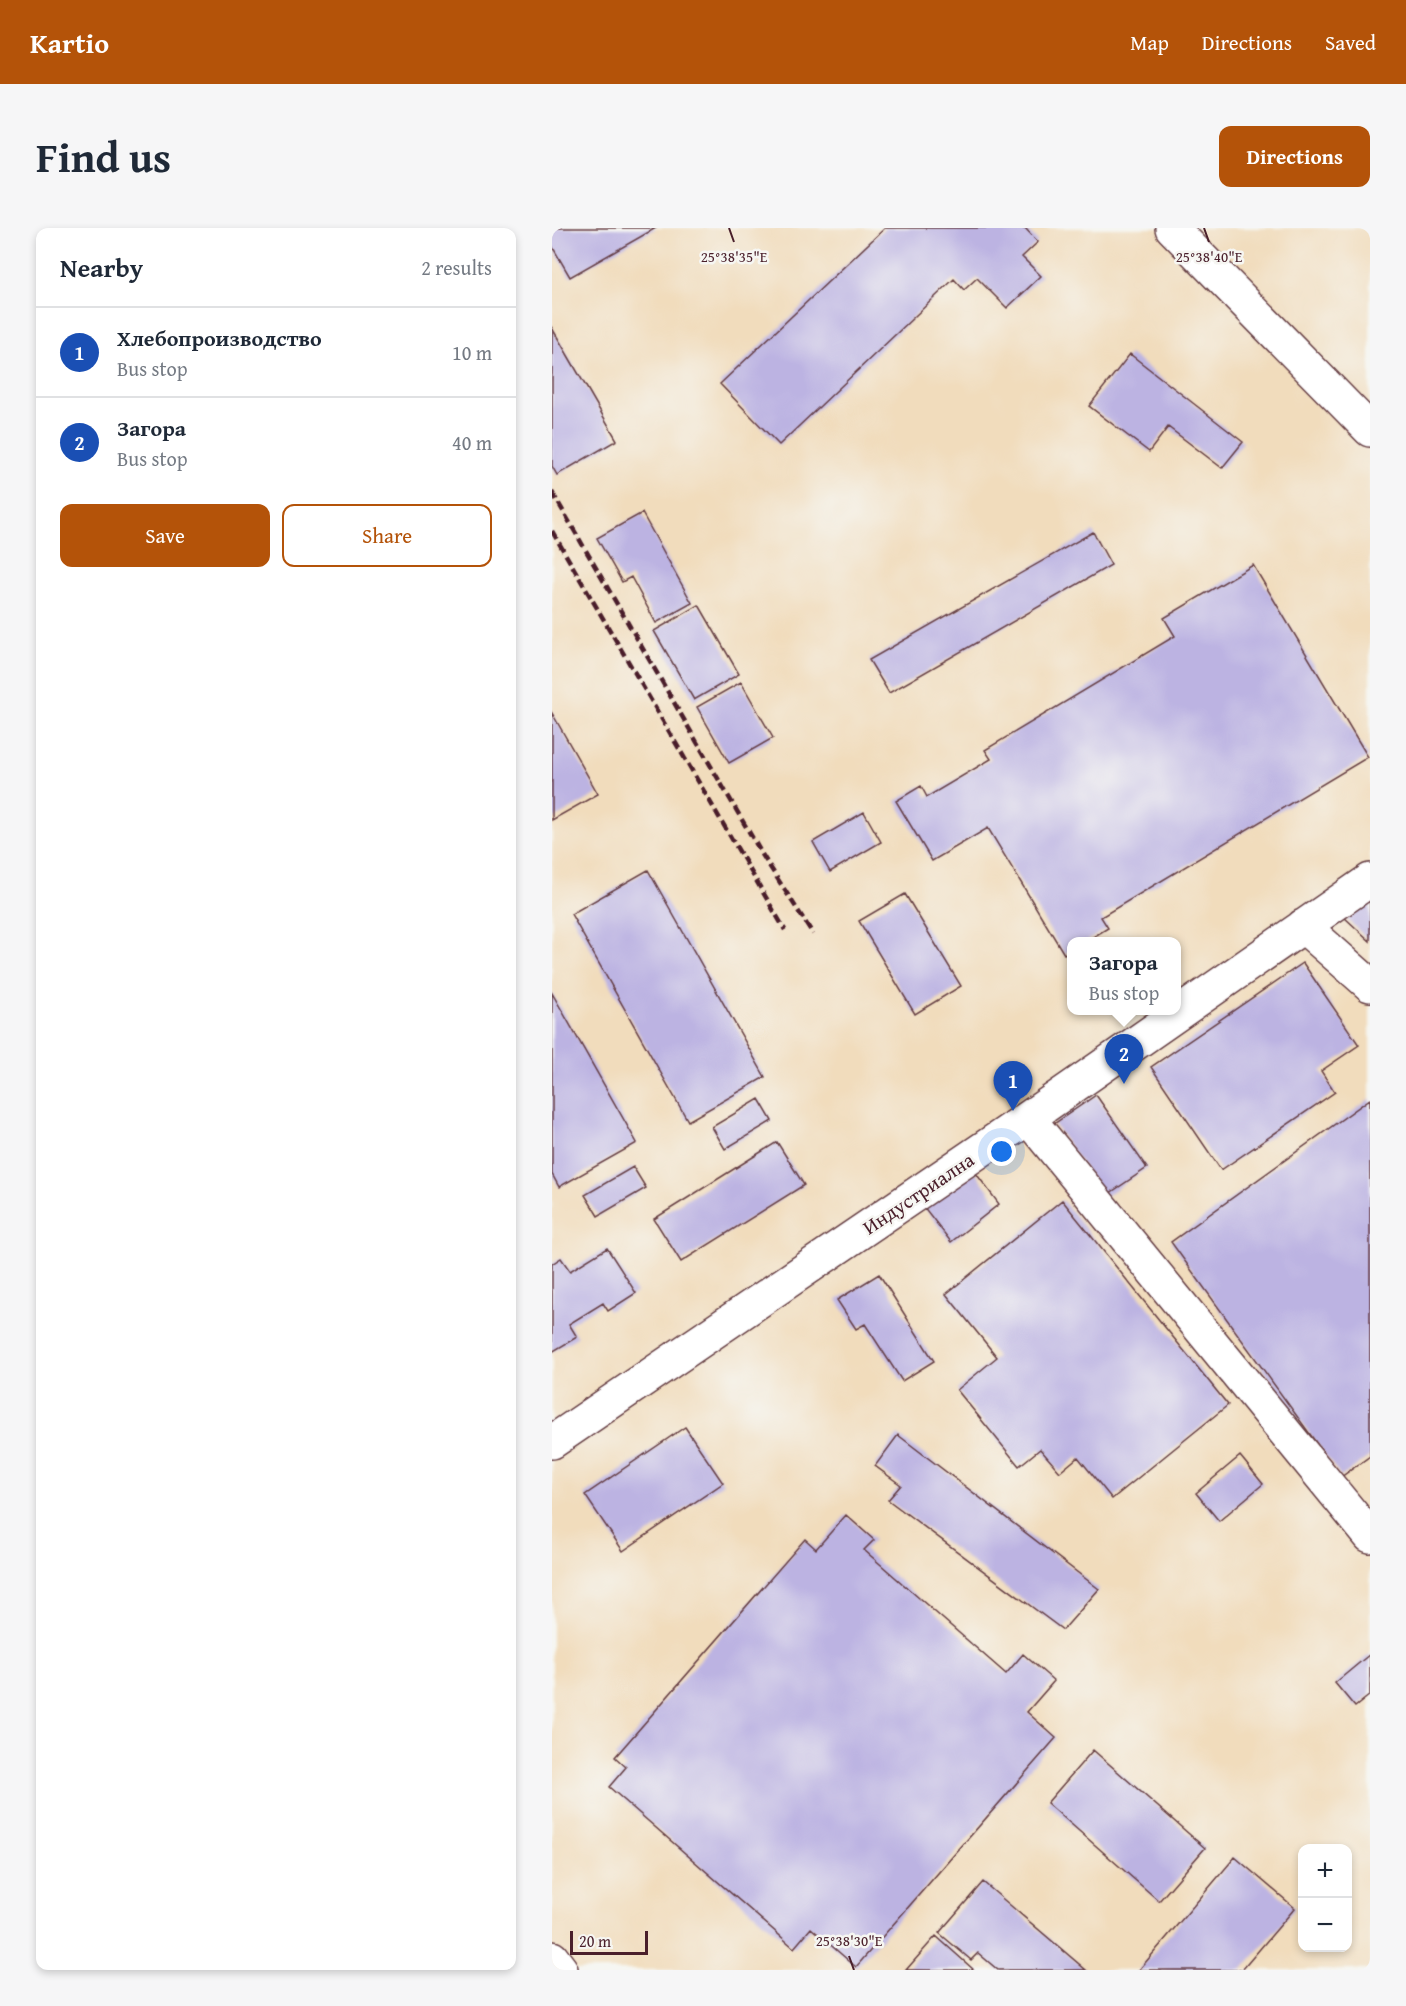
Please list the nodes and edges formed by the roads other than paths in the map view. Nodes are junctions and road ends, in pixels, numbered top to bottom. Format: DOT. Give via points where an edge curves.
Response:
graph roads {
  1 [pos="1172,228"];
  2 [pos="1370,430"];
  3 [pos="1370,880"];
  4 [pos="1303,926"];
  5 [pos="1370,985"];
  6 [pos="1181,1011"];
  7 [pos="1176,1015"];
  8 [pos="1028,1118"];
  9 [pos="552,1442"];
  10 [pos="1370,1536"];
  11 [pos="552,1958"];
  12 [pos="561,1970"];
  1 -- 2 [label="street"];
  3 -- 4 [label="street, Индустриална"];
  4 -- 5 [label="street"];
  4 -- 6 [label="street, Индустриална"];
  7 -- 8 [label="street, Индустриална"];
  8 -- 9 [label="street, Индустриална"];
  8 -- 10 [label="street"];
  11 -- 12 [label="street"];
}
